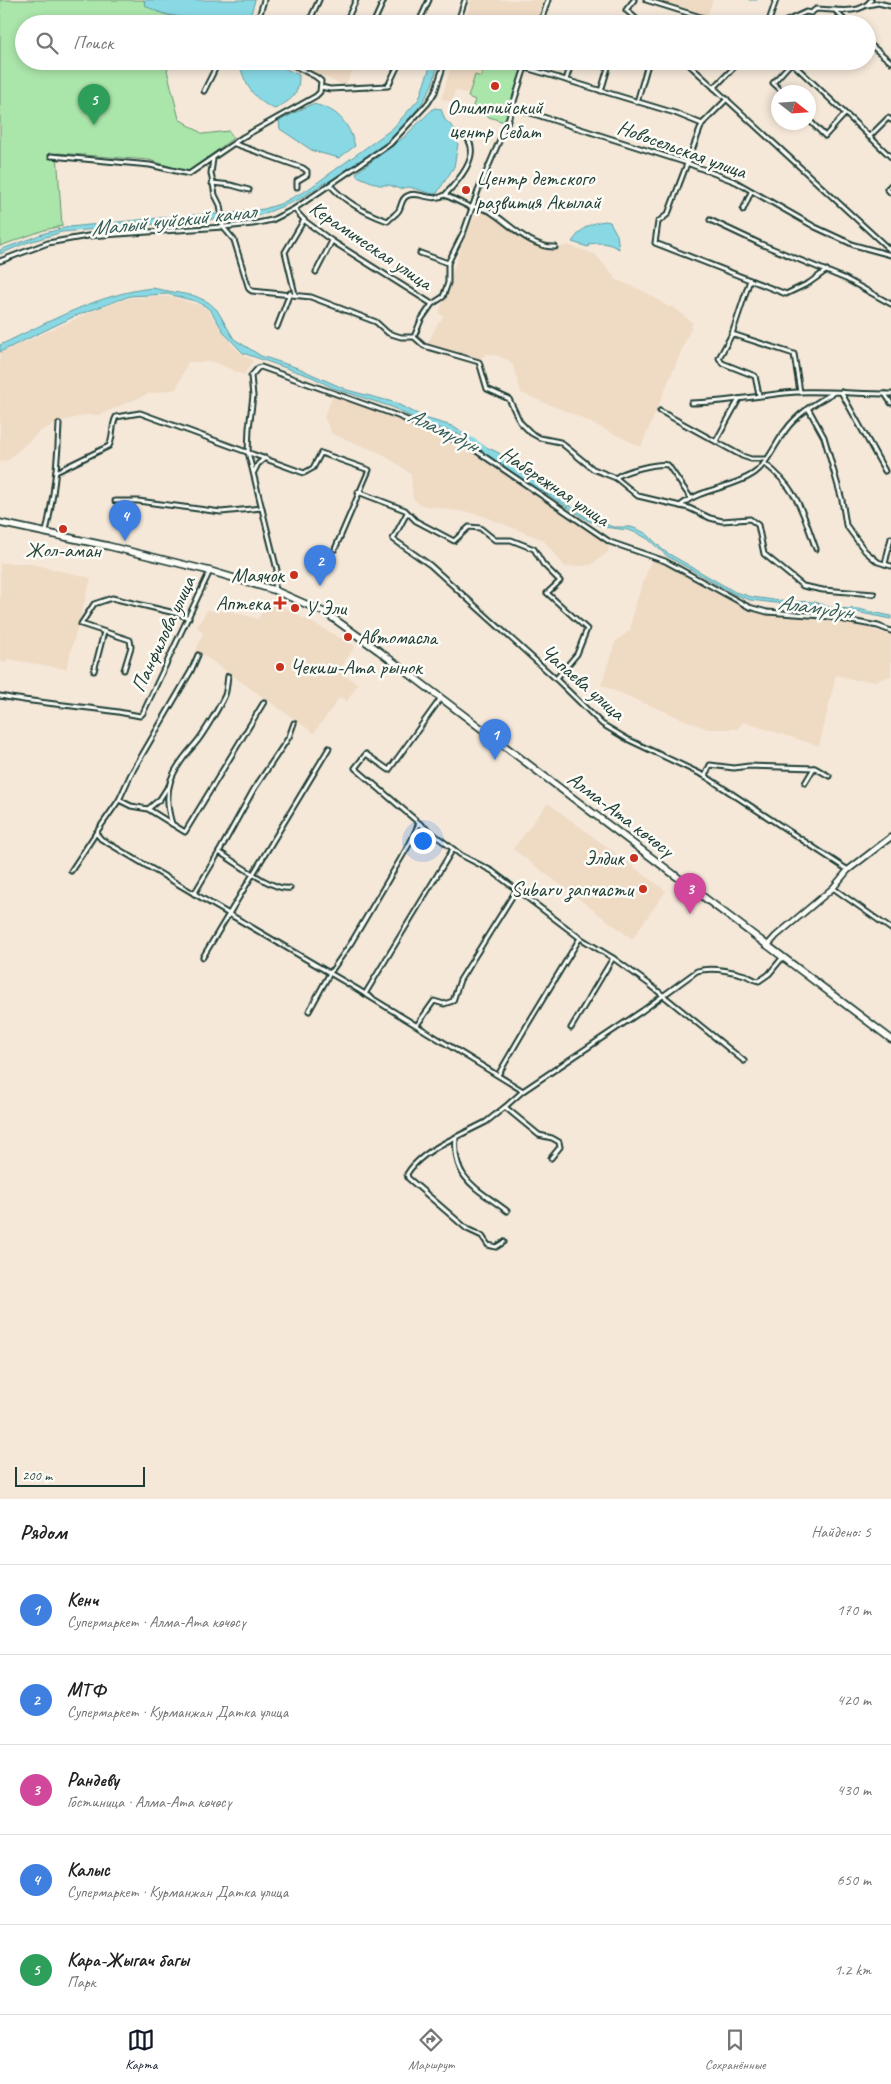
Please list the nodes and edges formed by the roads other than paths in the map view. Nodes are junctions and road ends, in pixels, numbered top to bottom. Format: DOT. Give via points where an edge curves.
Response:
graph roads {
  1 [pos="264,0"];
  2 [pos="318,0"];
  3 [pos="356,0"];
  4 [pos="384,0"];
  5 [pos="429,0"];
  6 [pos="465,0"];
  7 [pos="548,0"];
  8 [pos="634,0"];
  9 [pos="646,0"];
  10 [pos="776,0"];
  11 [pos="871,0"];
  12 [pos="867,5"];
  13 [pos="891,6"];
  14 [pos="834,9"];
  15 [pos="260,15"];
  16 [pos="312,15"];
  17 [pos="349,15"];
  18 [pos="377,15"];
  19 [pos="422,15"];
  20 [pos="460,15"];
  21 [pos="543,15"];
  22 [pos="632,15"];
  23 [pos="694,15"];
  24 [pos="771,15"];
  25 [pos="800,15"];
  26 [pos="840,15"];
  27 [pos="876,50"];
  28 [pos="891,62"];
  29 [pos="214,70"];
  30 [pos="302,70"];
  31 [pos="396,70"];
  32 [pos="442,70"];
  33 [pos="525,70"];
  34 [pos="533,70"];
  35 [pos="569,70"];
  36 [pos="608,70"];
  37 [pos="646,70"];
  38 [pos="694,70"];
  39 [pos="731,70"];
  40 [pos="784,70"];
  41 [pos="799,70"];
  42 [pos="566,80"];
  43 [pos="776,85"];
  44 [pos="321,86"];
  45 [pos="714,88"];
  46 [pos="204,91"];
  47 [pos="602,91"];
  48 [pos="727,99"];
  49 [pos="637,102"];
  50 [pos="512,107"];
  51 [pos="845,114"];
  52 [pos="891,120"];
  53 [pos="702,124"];
  54 [pos="816,127"];
  55 [pos="869,137"];
  56 [pos="467,138"];
  57 [pos="235,143"];
  58 [pos="51,156"];
  59 [pos="891,157"];
  60 [pos="212,159"];
  61 [pos="687,163"];
  62 [pos="212,183"];
  63 [pos="330,185"];
  64 [pos="891,185"];
  65 [pos="297,187"];
  66 [pos="249,190"];
  67 [pos="751,192"];
  68 [pos="891,193"];
  69 [pos="445,195"];
  70 [pos="472,207"];
  71 [pos="294,209"];
  72 [pos="743,210"];
  73 [pos="304,220"];
  74 [pos="710,220"];
  75 [pos="222,227"];
  76 [pos="332,242"];
  77 [pos="555,247"];
  78 [pos="891,251"];
  79 [pos="420,253"];
  80 [pos="891,255"];
  81 [pos="0,261"];
  82 [pos="448,263"];
  83 [pos="827,270"];
  84 [pos="316,272"];
  85 [pos="750,280"];
  86 [pos="293,294"];
  87 [pos="432,304"];
  88 [pos="891,304"];
  89 [pos="277,327"];
  90 [pos="732,334"];
  91 [pos="414,337"];
  92 [pos="800,392"];
  93 [pos="841,392"];
  94 [pos="833,393"];
  95 [pos="885,394"];
  96 [pos="891,394"];
  97 [pos="760,395"];
  98 [pos="739,398"];
  99 [pos="691,402"];
  100 [pos="891,403"];
  101 [pos="808,408"];
  102 [pos="660,411"];
  103 [pos="59,424"];
  104 [pos="716,441"];
  105 [pos="248,452"];
  106 [pos="265,458"];
  107 [pos="767,459"];
  108 [pos="764,463"];
  109 [pos="885,471"];
  110 [pos="56,472"];
  111 [pos="253,473"];
  112 [pos="616,478"];
  113 [pos="358,492"];
  114 [pos="690,497"];
  115 [pos="115,501"];
  116 [pos="680,506"];
  117 [pos="262,508"];
  118 [pos="407,513"];
  119 [pos="0,523"];
  120 [pos="46,532"];
  121 [pos="891,538"];
  122 [pos="335,549"];
  123 [pos="816,549"];
  124 [pos="885,564"];
  125 [pos="891,566"];
  126 [pos="210,571"];
  127 [pos="274,590"];
  128 [pos="874,594"];
  129 [pos="189,618"];
  130 [pos="891,631"];
  131 [pos="104,632"];
  132 [pos="198,655"];
  133 [pos="124,670"];
  134 [pos="94,671"];
  135 [pos="228,676"];
  136 [pos="556,679"];
  137 [pos="0,696"];
  138 [pos="441,698"];
  139 [pos="264,702"];
  140 [pos="294,723"];
  141 [pos="329,748"];
  142 [pos="815,768"];
  143 [pos="705,776"];
  144 [pos="830,776"];
  145 [pos="804,783"];
  146 [pos="168,785"];
  147 [pos="119,800"];
  148 [pos="148,809"];
  149 [pos="419,823"];
  150 [pos="172,824"];
  151 [pos="96,833"];
  152 [pos="891,837"];
  153 [pos="453,849"];
  154 [pos="219,852"];
  155 [pos="848,870"];
  156 [pos="71,872"];
  157 [pos="252,873"];
  158 [pos="290,888"];
  159 [pos="833,888"];
  160 [pos="517,889"];
  161 [pos="194,894"];
  162 [pos="227,914"];
  163 [pos="891,929"];
  164 [pos="580,938"];
  165 [pos="768,946"];
  166 [pos="783,956"];
  167 [pos="203,957"];
  168 [pos="613,958"];
  169 [pos="330,973"];
  170 [pos="365,994"];
  171 [pos="663,996"];
  172 [pos="310,1011"];
  173 [pos="416,1025"];
  174 [pos="571,1028"];
  175 [pos="891,1039"];
  176 [pos="744,1061"];
  177 [pos="498,1075"];
  178 [pos="523,1091"];
  179 [pos="505,1107"];
  180 [pos="456,1137"];
  181 [pos="551,1158"];
  182 [pos="507,1211"];
  183 [pos="504,1242"];
  1 -- 15 [label="street"];
  2 -- 16 [label="street"];
  3 -- 17 [label="street"];
  4 -- 18 [label="street"];
  5 -- 19 [label="street"];
  6 -- 20 [label="street"];
  7 -- 21 [label="street"];
  8 -- 22 [label="street" via="626,10"];
  9 -- 23 [label="street"];
  10 -- 24 [label="street"];
  11 -- 12 [label="street"];
  12 -- 13 [label="street"];
  12 -- 14 [label="street" via="859,10"];
  14 -- 25 [label="street" via="816,9"];
  14 -- 26 [label="street"];
  27 -- 28 [label="street"];
  29 -- 46 [label="street"];
  30 -- 44 [label="street" via="321,81"];
  31 -- 44 [label="street" via="388,86 330,89"];
  32 -- 63 [label="street" via="435,92 403,131 390,144"];
  33 -- 50 [label="street"];
  34 -- 42 [label="street"];
  35 -- 42 [label="street"];
  36 -- 47 [label="street"];
  37 -- 49 [label="street"];
  38 -- 45 [label="street"];
  39 -- 45 [label="street"];
  40 -- 43 [label="street" via="773,82"];
  41 -- 51 [label="street"];
  42 -- 47 [label="street"];
  44 -- 57 [label="street" via="316,96"];
  45 -- 48 [label="street"];
  47 -- 49 [label="street"];
  48 -- 53 [label="street"];
  48 -- 78 [label="street"];
  49 -- 53 [label="street"];
  50 -- 61 [label="street, Новосельская улица"];
  50 -- 70 [label="street"];
  51 -- 54 [label="street" via="826,136"];
  51 -- 55 [label="street"];
  52 -- 55 [label="street" via="888,118"];
  53 -- 61 [label="street"];
  55 -- 59 [label="street"];
  56 -- 69 [label="street" via="473,145 473,152 457,182"];
  57 -- 60 [label="street"];
  57 -- 65 [label="street" via="303,168 307,175 297,181"];
  58 -- 60 [label="street" via="150,164 189,174"];
  60 -- 62 [label="street"];
  61 -- 67 [label="street, Новосельская улица" via="736,182"];
  61 -- 85 [label="street" via="668,214 658,222 655,243"];
  62 -- 66 [label="street"];
  62 -- 75 [label="street"];
  63 -- 69 [label="street" via="354,206 388,221 399,211 402,200 408,195 438,199"];
  63 -- 71 [label="street"];
  64 -- 68 [label="street" via="887,189"];
  67 -- 72 [label="street"];
  67 -- 80 [label="street, Новосельская улица" via="854,245"];
  69 -- 70 [label="street"];
  70 -- 77 [label="street" via="489,210 527,238"];
  70 -- 82 [label="street"];
  71 -- 73 [label="street, Керамическая улица"];
  71 -- 75 [label="street" via="272,220"];
  73 -- 76 [label="street, Керамическая улица"];
  73 -- 86 [label="street" via="285,252"];
  74 -- 83 [label="street"];
  75 -- 81 [label="street" via="88,236 48,243"];
  75 -- 86 [label="street" via="234,240 249,289"];
  76 -- 84 [label="street"];
  76 -- 87 [label="street, Керамическая улица"];
  79 -- 82 [label="street"];
  82 -- 87 [label="street" via="448,283 443,297"];
  83 -- 85 [label="street" via="786,294"];
  83 -- 88 [label="street"];
  85 -- 90 [label="street"];
  86 -- 89 [label="street"];
  86 -- 91 [label="street" via="340,307 376,322 388,333"];
  87 -- 91 [label="street"];
  90 -- 92 [label="street" via="794,354"];
  90 -- 97 [label="street" via="719,358 722,363 755,376"];
  91 -- 112 [label="street" via="424,346 479,362 487,389 508,399 520,422 531,433 560,442 593,469"];
  92 -- 94 [label="street"];
  92 -- 97 [label="street"];
  93 -- 94 [label="street"];
  93 -- 95 [label="street"];
  93 -- 109 [label="street"];
  94 -- 101 [label="street"];
  95 -- 96 [label="street"];
  95 -- 100 [label="street"];
  97 -- 98 [label="street"];
  98 -- 99 [label="street" via="717,403"];
  98 -- 104 [label="street"];
  101 -- 107 [label="street" via="786,430"];
  101 -- 124 [label="street" via="824,437 846,524 865,551"];
  102 -- 104 [label="street"];
  103 -- 110 [label="street"];
  104 -- 107 [label="street" via="742,456"];
  105 -- 106 [label="street"];
  105 -- 110 [label="street" via="140,413 116,417 109,446"];
  105 -- 111 [label="street, Набережная улица"];
  105 -- 130 [label="street, Набережная улица" via="252,376 261,368 398,416 469,446 610,542 665,561 749,607 767,612 823,616"];
  106 -- 111 [label="street"];
  106 -- 113 [label="street" via="304,474 313,468 321,453 369,470"];
  107 -- 108 [label="street"];
  108 -- 114 [label="street" via="754,474"];
  108 -- 123 [label="street" via="788,485 799,503"];
  110 -- 120 [label="street"];
  111 -- 117 [label="street, Набережная улица"];
  112 -- 114 [label="street" via="620,473 668,465"];
  112 -- 116 [label="street" via="638,496"];
  113 -- 118 [label="street"];
  113 -- 122 [label="street"];
  114 -- 116 [label="street"];
  115 -- 117 [label="street" via="221,512"];
  116 -- 128 [label="street" via="722,521 750,519 758,525 764,554 803,586"];
  117 -- 127 [label="street, Набережная улица" via="276,570"];
  118 -- 136 [label="street, Чапаева улица" via="393,539 430,565"];
  118 -- 136 [label="street" via="454,541 469,527 480,528 495,540 511,540 534,549 560,581 547,593 587,629 577,654"];
  119 -- 120 [label="main road, Алма-Ата көчөсү"];
  120 -- 126 [label="main road, Алма-Ата көчөсү"];
  121 -- 124 [label="street"];
  124 -- 125 [label="street"];
  126 -- 127 [label="main road, Алма-Ата көчөсү"];
  126 -- 129 [label="street, Панфилова улица"];
  127 -- 138 [label="main road, Алма-Ата көчөсү" via="326,613"];
  129 -- 131 [label="street" via="112,598 94,604 81,624"];
  129 -- 137 [label="street, Панфилова улица" via="140,716"];
  131 -- 133 [label="street" via="130,640"];
  131 -- 134 [label="street"];
  132 -- 147 [label="street"];
  135 -- 146 [label="street" via="225,695 196,743 182,757"];
  136 -- 143 [label="street, Чапаева улица" via="602,724"];
  138 -- 149 [label="street" via="389,770 366,754 355,768"];
  138 -- 165 [label="main road, Алма-Ата көчөсү"];
  139 -- 150 [label="street" via="185,832"];
  140 -- 154 [label="street" via="289,737 254,789"];
  141 -- 157 [label="street"];
  142 -- 143 [label="street" via="710,765"];
  142 -- 144 [label="street"];
  142 -- 145 [label="street"];
  143 -- 155 [label="street, Чапаева улица"];
  146 -- 148 [label="street" via="160,799"];
  146 -- 150 [label="street" via="167,803"];
  147 -- 148 [label="street"];
  147 -- 151 [label="street"];
  148 -- 150 [label="street"];
  149 -- 153 [label="street"];
  149 -- 169 [label="street" via="351,943"];
  151 -- 156 [label="street"];
  151 -- 161 [label="street"];
  152 -- 155 [label="street"];
  153 -- 160 [label="street"];
  153 -- 170 [label="street"];
  154 -- 157 [label="street"];
  154 -- 161 [label="street"];
  155 -- 159 [label="street"];
  157 -- 158 [label="street" via="279,888"];
  157 -- 162 [label="street"];
  159 -- 163 [label="street"];
  159 -- 165 [label="street"];
  160 -- 164 [label="street"];
  160 -- 173 [label="street" via="460,980 453,1001 444,1004 434,1001"];
  161 -- 162 [label="street"];
  162 -- 167 [label="street"];
  162 -- 169 [label="street"];
  164 -- 168 [label="street"];
  164 -- 177 [label="street"];
  165 -- 166 [label="main road, Алма-Ата көчөсү"];
  166 -- 171 [label="street" via="759,980 705,969 697,971"];
  166 -- 175 [label="main road, Алма-Ата көчөсү"];
  168 -- 171 [label="street"];
  168 -- 174 [label="street"];
  169 -- 170 [label="street"];
  169 -- 172 [label="street"];
  170 -- 173 [label="street"];
  171 -- 176 [label="street"];
  171 -- 178 [label="street"];
  173 -- 177 [label="street"];
  177 -- 178 [label="street"];
  178 -- 179 [label="street"];
  179 -- 180 [label="street" via="486,1122"];
  179 -- 181 [label="street" via="539,1135 559,1142 560,1147"];
  180 -- 182 [label="street" via="456,1161 460,1171"];
  180 -- 183 [label="street" via="410,1169 408,1178 467,1229 482,1236 488,1245 496,1247"];
}
